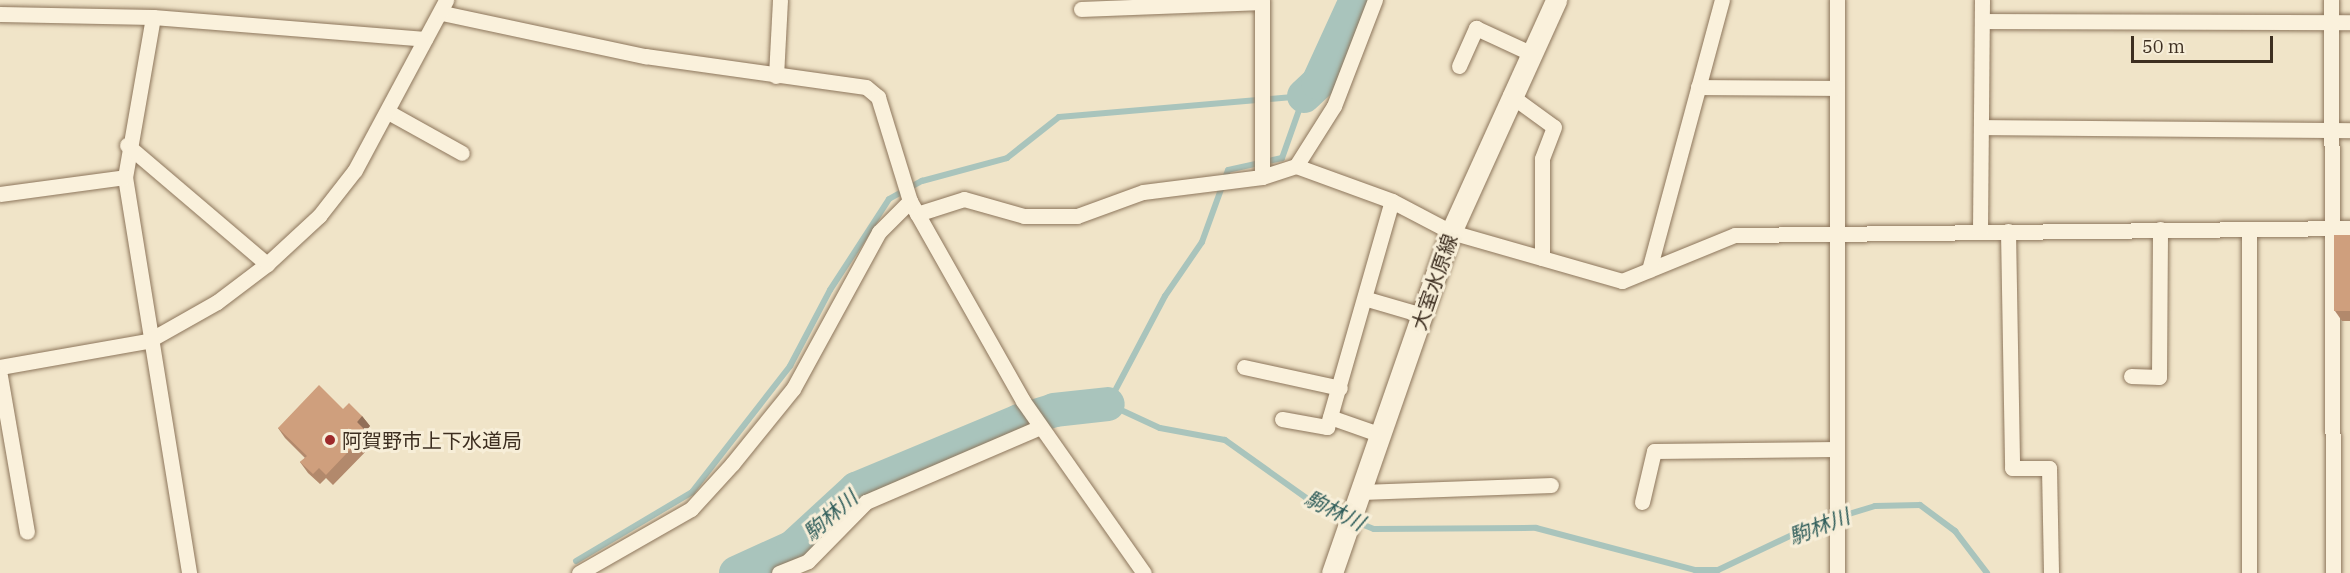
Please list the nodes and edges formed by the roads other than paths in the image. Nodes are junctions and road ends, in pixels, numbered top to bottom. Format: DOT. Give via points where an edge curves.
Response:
graph roads {
  1 [pos="780,0"];
  2 [pos="1375,0"];
  3 [pos="1556,0"];
  4 [pos="1722,0"];
  5 [pos="1837,0"];
  6 [pos="1982,0"];
  7 [pos="2331,0"];
  8 [pos="1262,1"];
  9 [pos="444,6"];
  10 [pos="1082,9"];
  11 [pos="0,14"];
  12 [pos="153,17"];
  13 [pos="1982,21"];
  14 [pos="2331,22"];
  15 [pos="2350,22"];
  16 [pos="425,39"];
  17 [pos="1530,53"];
  18 [pos="1459,66"];
  19 [pos="776,76"];
  20 [pos="1698,87"];
  21 [pos="1837,88"];
  22 [pos="1510,95"];
  23 [pos="390,113"];
  24 [pos="1981,128"];
  25 [pos="2331,130"];
  26 [pos="2350,130"];
  27 [pos="127,146"];
  28 [pos="462,153"];
  29 [pos="1296,166"];
  30 [pos="125,177"];
  31 [pos="1262,177"];
  32 [pos="0,194"];
  33 [pos="1392,201"];
  34 [pos="914,208"];
  35 [pos="2332,228"];
  36 [pos="2350,228"];
  37 [pos="2160,229"];
  38 [pos="2249,229"];
  39 [pos="1980,230"];
  40 [pos="2008,231"];
  41 [pos="1451,232"];
  42 [pos="1837,232"];
  43 [pos="1542,258"];
  44 [pos="267,264"];
  45 [pos="1649,270"];
  46 [pos="1367,299"];
  47 [pos="1422,315"];
  48 [pos="148,341"];
  49 [pos="0,367"];
  50 [pos="1245,367"];
  51 [pos="0,376"];
  52 [pos="2131,376"];
  53 [pos="1340,388"];
  54 [pos="1330,417"];
  55 [pos="1282,419"];
  56 [pos="1040,427"];
  57 [pos="1381,435"];
  58 [pos="1837,449"];
  59 [pos="1551,485"];
  60 [pos="1362,492"];
  61 [pos="1642,502"];
  62 [pos="27,532"];
  63 [pos="189,573"];
  64 [pos="579,573"];
  65 [pos="779,573"];
  66 [pos="1144,573"];
  67 [pos="1332,573"];
  68 [pos="1837,573"];
  69 [pos="2051,573"];
  70 [pos="2249,573"];
  71 [pos="2333,573"];
  1 -- 19 [label="street"];
  2 -- 29 [label="street" via="1334,106"];
  3 -- 17 [label="main road, 大室水原線"];
  4 -- 20 [label="street"];
  5 -- 21 [label="street"];
  6 -- 13 [label="street"];
  7 -- 14 [label="street"];
  8 -- 10 [label="street"];
  8 -- 31 [label="street"];
  9 -- 16 [label="street"];
  9 -- 19 [label="street" via="645,56"];
  11 -- 12 [label="street"];
  12 -- 16 [label="street"];
  12 -- 27 [label="street"];
  13 -- 14 [label="street"];
  13 -- 24 [label="street"];
  14 -- 15 [label="street"];
  14 -- 25 [label="street"];
  16 -- 23 [label="street"];
  17 -- 18 [label="street" via="1476,28"];
  17 -- 22 [label="main road, 大室水原線"];
  19 -- 34 [label="street" via="866,87 878,97"];
  20 -- 21 [label="street"];
  20 -- 45 [label="street"];
  21 -- 42 [label="street"];
  22 -- 41 [label="main road, 大室水原線"];
  22 -- 43 [label="street" via="1554,127 1542,159"];
  23 -- 28 [label="street"];
  23 -- 44 [label="street" via="319,216"];
  24 -- 25 [label="street"];
  24 -- 39 [label="street"];
  25 -- 26 [label="street"];
  25 -- 35 [label="street"];
  27 -- 30 [label="street"];
  27 -- 44 [label="street"];
  29 -- 31 [label="street"];
  29 -- 33 [label="street"];
  30 -- 32 [label="street"];
  30 -- 48 [label="street"];
  31 -- 34 [label="street" via="1143,192 1077,216 1024,216 964,199"];
  33 -- 41 [label="street"];
  33 -- 46 [label="street"];
  34 -- 56 [label="street"];
  34 -- 64 [label="street" via="879,232 793,389 692,509"];
  35 -- 36 [label="street"];
  35 -- 38 [label="street"];
  35 -- 71 [label="street"];
  37 -- 38 [label="street"];
  37 -- 40 [label="street"];
  37 -- 52 [label="street" via="2159,377"];
  38 -- 70 [label="street"];
  39 -- 40 [label="street"];
  39 -- 42 [label="street"];
  40 -- 69 [label="street" via="2012,468 2049,468"];
  41 -- 43 [label="street"];
  41 -- 47 [label="main road, 大室水原線"];
  42 -- 45 [label="street" via="1735,235"];
  42 -- 58 [label="street"];
  43 -- 45 [label="street" via="1622,281"];
  44 -- 48 [label="street" via="217,302"];
  46 -- 47 [label="street"];
  46 -- 53 [label="street"];
  47 -- 57 [label="main road, 大室水原線"];
  48 -- 49 [label="street"];
  48 -- 63 [label="street"];
  50 -- 53 [label="street"];
  51 -- 62 [label="street"];
  53 -- 54 [label="street"];
  54 -- 55 [label="street" via="1327,427"];
  54 -- 57 [label="street"];
  56 -- 65 [label="street" via="866,502 808,561"];
  56 -- 66 [label="street"];
  57 -- 60 [label="main road, 大室水原線"];
  58 -- 61 [label="street" via="1654,451"];
  58 -- 68 [label="street"];
  59 -- 60 [label="street"];
  60 -- 67 [label="main road, 大室水原線"];
}
